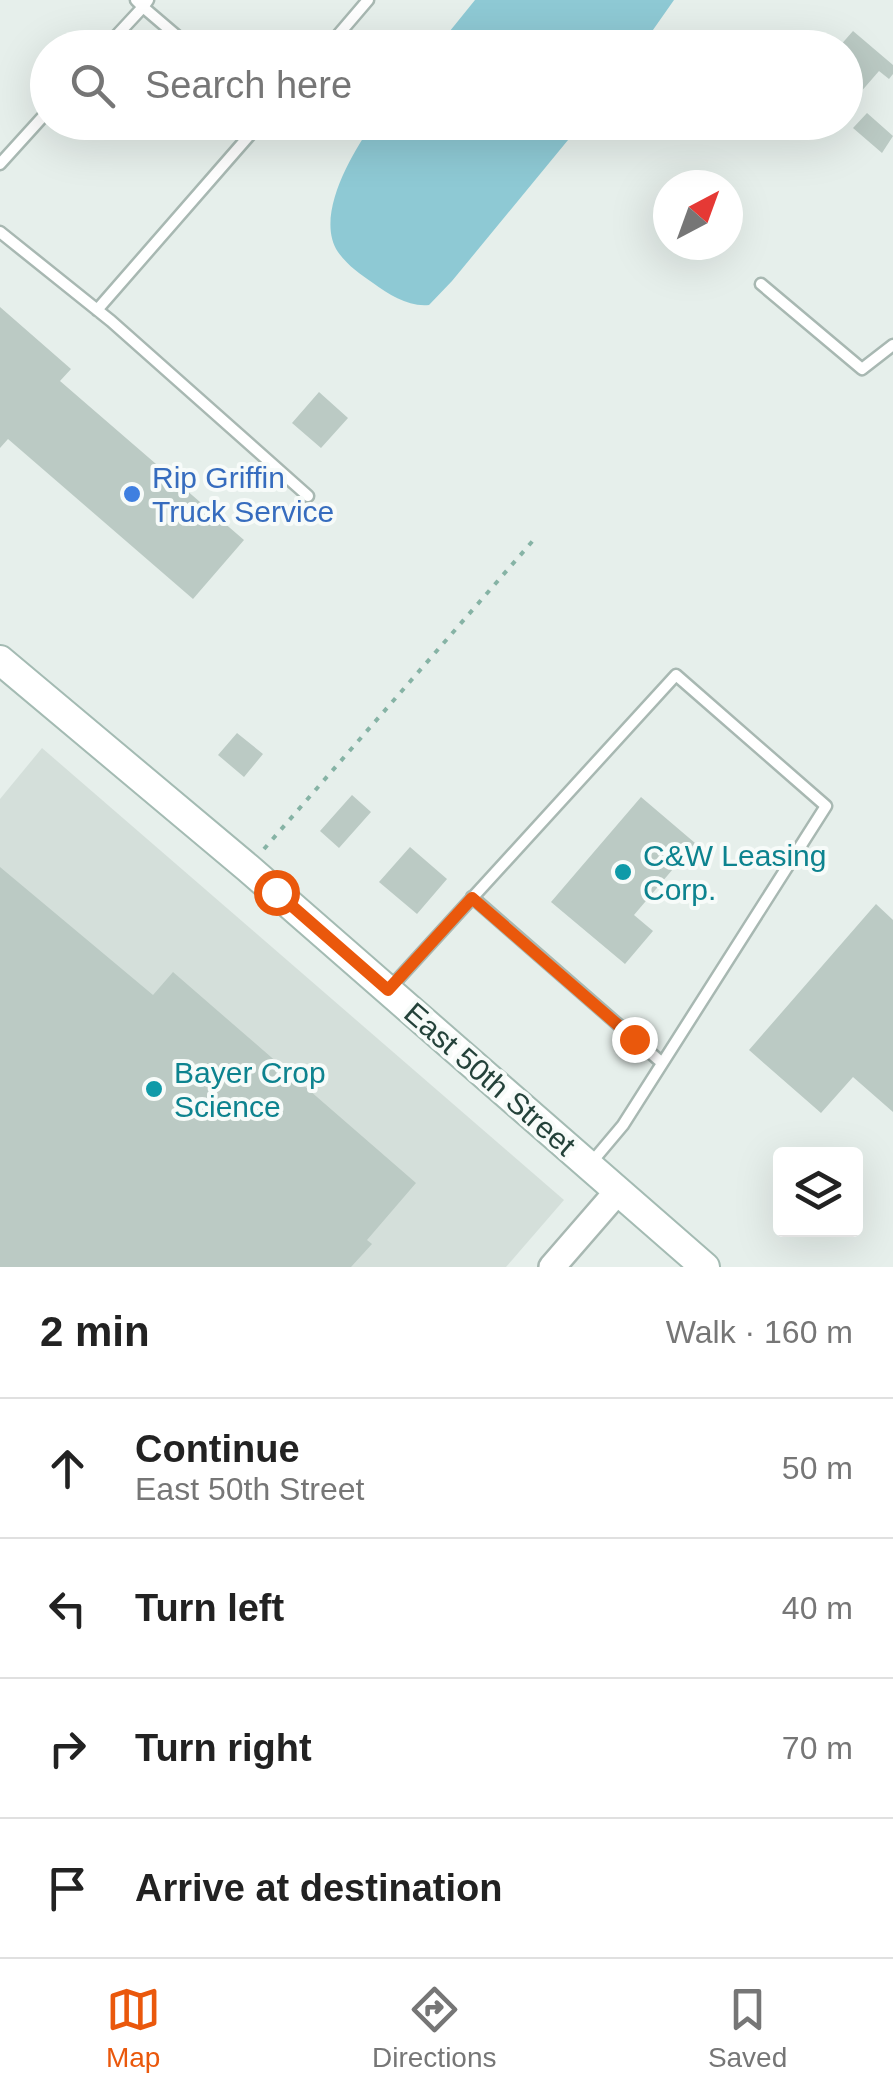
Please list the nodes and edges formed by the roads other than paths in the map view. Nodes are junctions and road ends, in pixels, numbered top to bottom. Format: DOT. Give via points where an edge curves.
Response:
graph roads {
  1 [pos="368,0"];
  2 [pos="142,2"];
  3 [pos="120,30"];
  4 [pos="172,30"];
  5 [pos="342,30"];
  6 [pos="30,132"];
  7 [pos="245,140"];
  8 [pos="0,164"];
  9 [pos="0,232"];
  10 [pos="761,284"];
  11 [pos="97,310"];
  12 [pos="893,345"];
  13 [pos="308,496"];
  14 [pos="0,660"];
  15 [pos="472,898"];
  16 [pos="388,990"];
  17 [pos="661,1062"];
  18 [pos="589,1165"];
  19 [pos="618,1191"];
  20 [pos="691,1262"];
  21 [pos="552,1267"];
  1 -- 5 [label="lane"];
  2 -- 3 [label="lane"];
  2 -- 4 [label="lane"];
  6 -- 8 [label="lane"];
  7 -- 11 [label="lane"];
  9 -- 11 [label="lane"];
  10 -- 12 [label="lane" via="862,368"];
  11 -- 13 [label="lane"];
  14 -- 16 [label="main road, East 50th Street"];
  15 -- 16 [label="lane"];
  15 -- 17 [label="lane"];
  15 -- 17 [label="lane" via="676,674 826,806"];
  16 -- 18 [label="main road, East 50th Street"];
  17 -- 18 [label="lane"];
  18 -- 19 [label="main road, East 50th Street"];
  19 -- 20 [label="main road, East 50th Street"];
  19 -- 21 [label="street"];
}
